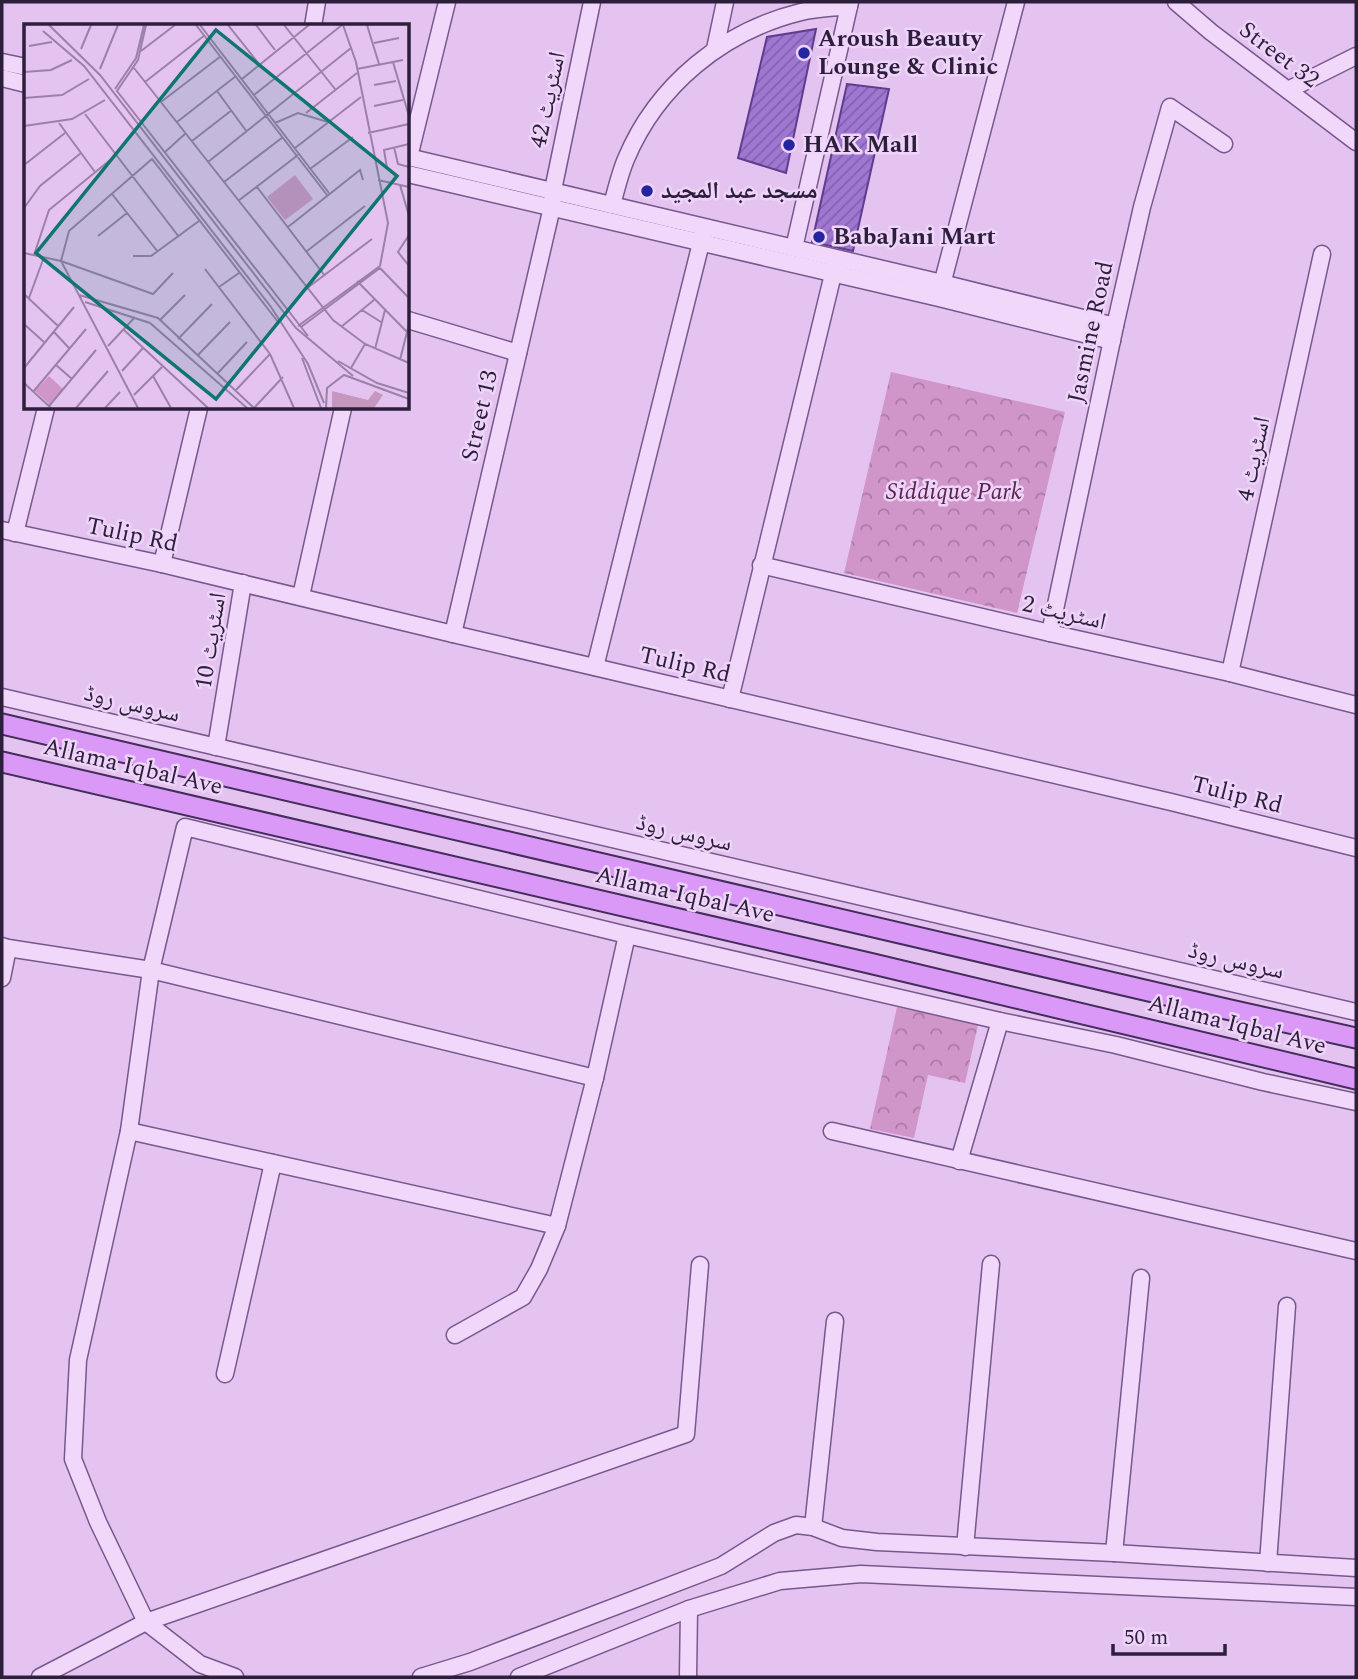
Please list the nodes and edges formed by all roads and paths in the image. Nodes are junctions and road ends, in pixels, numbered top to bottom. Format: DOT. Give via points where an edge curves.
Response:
graph roads {
  1 [pos="317,2"];
  2 [pos="447,2"];
  3 [pos="592,2"];
  4 [pos="724,2"];
  5 [pos="1016,2"];
  6 [pos="1176,2"];
  7 [pos="850,4"];
  8 [pos="313,24"];
  9 [pos="715,49"];
  10 [pos="1356,56"];
  11 [pos="2,62"];
  12 [pos="24,67"];
  13 [pos="2,78"];
  14 [pos="24,83"];
  15 [pos="1288,90"];
  16 [pos="1356,142"];
  17 [pos="1224,145"];
  18 [pos="410,155"];
  19 [pos="410,163"];
  20 [pos="410,164"];
  21 [pos="553,190"];
  22 [pos="612,205"];
  23 [pos="552,207"];
  24 [pos="703,235"];
  25 [pos="794,248"];
  26 [pos="1322,254"];
  27 [pos="834,266"];
  28 [pos="940,290"];
  29 [pos="410,321"];
  30 [pos="1113,333"];
  31 [pos="518,353"];
  32 [pos="45,410"];
  33 [pos="199,410"];
  34 [pos="343,410"];
  35 [pos="9,531"];
  36 [pos="162,564"];
  37 [pos="761,565"];
  38 [pos="243,583"];
  39 [pos="301,596"];
  40 [pos="1050,633"];
  41 [pos="453,634"];
  42 [pos="595,667"];
  43 [pos="1230,673"];
  44 [pos="2,697"];
  45 [pos="730,699"];
  46 [pos="1356,705"];
  47 [pos="2,724"];
  48 [pos="216,747"];
  49 [pos="2,762"];
  50 [pos="1356,848"];
  51 [pos="626,935"];
  52 [pos="5,947"];
  53 [pos="151,970"];
  54 [pos="2,978"];
  55 [pos="1356,1012"];
  56 [pos="1000,1021"];
  57 [pos="1356,1038"];
  58 [pos="595,1078"];
  59 [pos="1356,1079"];
  60 [pos="1356,1102"];
  61 [pos="129,1131"];
  62 [pos="832,1131"];
  63 [pos="959,1161"];
  64 [pos="273,1163"];
  65 [pos="557,1226"];
  66 [pos="1356,1251"];
  67 [pos="991,1264"];
  68 [pos="700,1265"];
  69 [pos="1141,1278"];
  70 [pos="1287,1306"];
  71 [pos="835,1321"];
  72 [pos="455,1335"];
  73 [pos="225,1374"];
  74 [pos="813,1527"];
  75 [pos="965,1547"];
  76 [pos="1114,1553"];
  77 [pos="1268,1563"];
  78 [pos="1356,1568"];
  79 [pos="1356,1597"];
  80 [pos="689,1609"];
  81 [pos="146,1622"];
  82 [pos="58,1673"];
  83 [pos="40,1677"];
  84 [pos="235,1677"];
  85 [pos="421,1677"];
  86 [pos="519,1677"];
  87 [pos="688,1677"];
  1 -- 8 [label="street"];
  2 -- 18 [label="street"];
  3 -- 21 [label="street, اسٹریٹ 42"];
  4 -- 9 [label="street"];
  5 -- 28 [label="street"];
  6 -- 15 [label="street, Street 32"];
  7 -- 9 [label="street" via="757,26"];
  7 -- 25 [label="street"];
  9 -- 22 [label="street" via="678,80 648,117 626,159"];
  10 -- 15 [label="street"];
  11 -- 12 [label="street"];
  13 -- 14 [label="street"];
  15 -- 16 [label="street, Street 32"];
  17 -- 30 [label="street, Jasmine Road" via="1170,107"];
  19 -- 21 [label="street"];
  20 -- 23 [label="street"];
  21 -- 22 [label="street"];
  21 -- 23 [label="street, اسٹریٹ 42"];
  22 -- 24 [label="street"];
  23 -- 24 [label="street"];
  23 -- 31 [label="street, Street 13"];
  24 -- 25 [label="street"];
  24 -- 27 [label="street"];
  24 -- 42 [label="street"];
  25 -- 27 [label="street"];
  26 -- 43 [label="street, اسٹریٹ 4"];
  27 -- 28 [label="street"];
  27 -- 37 [label="street"];
  28 -- 30 [label="street"];
  29 -- 31 [label="street"];
  30 -- 40 [label="street, Jasmine Road"];
  31 -- 41 [label="street, Street 13"];
  32 -- 35 [label="street"];
  33 -- 36 [label="street"];
  34 -- 39 [label="street"];
  35 -- 36 [label="street, Tulip Rd"];
  36 -- 38 [label="street, Tulip Rd"];
  37 -- 40 [label="street, اسٹریٹ 2"];
  37 -- 45 [label="street"];
  38 -- 39 [label="street, Tulip Rd"];
  38 -- 48 [label="street, اسٹریٹ 10"];
  39 -- 41 [label="street, Tulip Rd"];
  40 -- 43 [label="street, اسٹریٹ 2"];
  41 -- 42 [label="street, Tulip Rd"];
  42 -- 45 [label="street, Tulip Rd"];
  43 -- 46 [label="street, اسٹریٹ 2"];
  44 -- 48 [label="street, سروس روڈ"];
  45 -- 50 [label="street, Tulip Rd"];
  47 -- 57 [label="main road, Allama Iqbal Ave"];
  48 -- 55 [label="street, سروس روڈ"];
  49 -- 59 [label="main road, Allama Iqbal Ave"];
  51 -- 53 [label="street" via="185,827"];
  51 -- 56 [label="street"];
  51 -- 58 [label="street"];
  52 -- 53 [label="street"];
  52 -- 54 [label="street"];
  53 -- 58 [label="street"];
  53 -- 61 [label="street"];
  56 -- 60 [label="street"];
  56 -- 63 [label="street"];
  58 -- 65 [label="street"];
  61 -- 64 [label="street"];
  61 -- 81 [label="street" via="78,1360 73,1459"];
  62 -- 63 [label="street"];
  63 -- 66 [label="street"];
  64 -- 65 [label="street"];
  64 -- 73 [label="street"];
  65 -- 72 [label="street" via="523,1297"];
  67 -- 75 [label="street"];
  68 -- 81 [label="street" via="686,1434"];
  69 -- 76 [label="street"];
  70 -- 77 [label="street"];
  71 -- 74 [label="street"];
  74 -- 75 [label="street" via="842,1538"];
  74 -- 85 [label="street" via="796,1525 775,1533 721,1566"];
  75 -- 76 [label="street"];
  76 -- 77 [label="street"];
  77 -- 78 [label="street"];
  79 -- 80 [label="street" via="861,1574 780,1581"];
  80 -- 86 [label="street"];
  80 -- 87 [label="street"];
  81 -- 82 [label="street"];
  81 -- 84 [label="street" via="200,1664"];
  82 -- 83 [label="street"];
}
